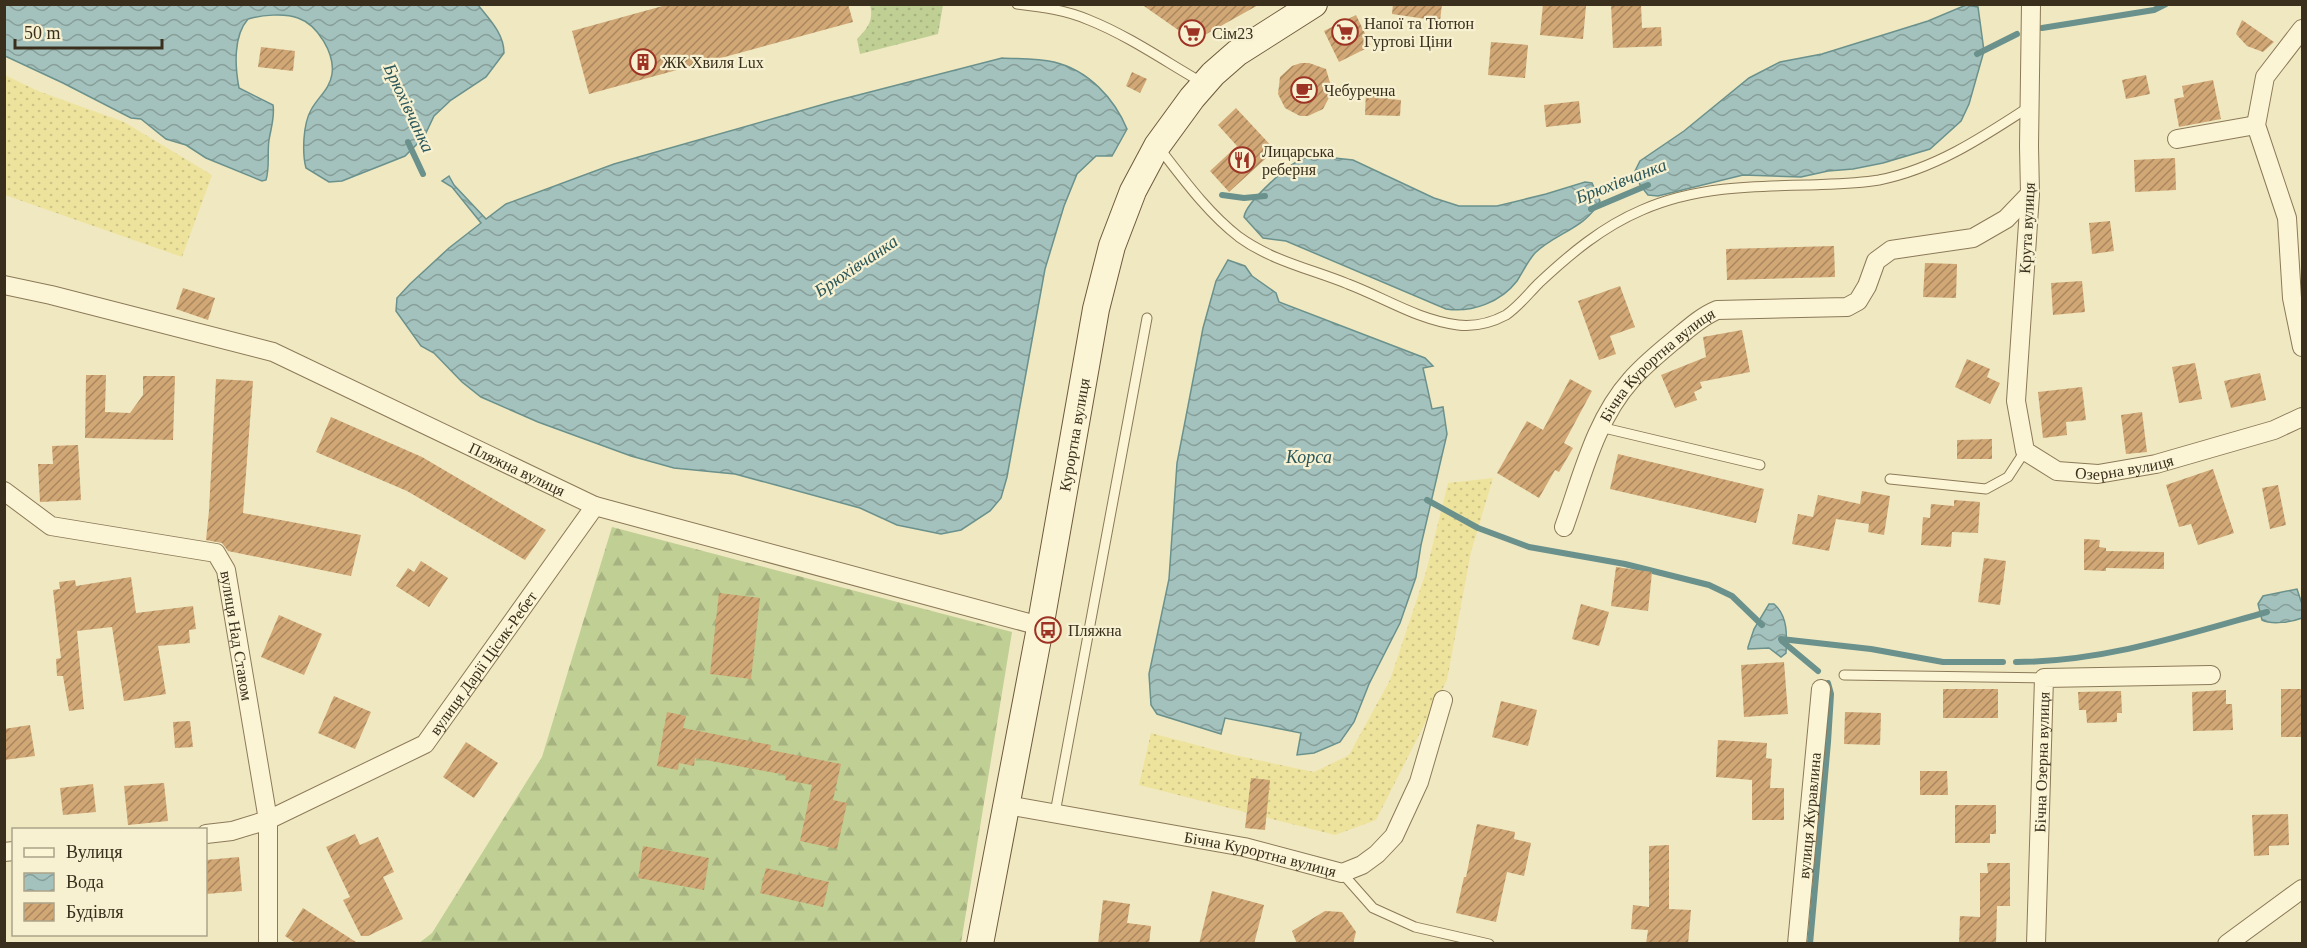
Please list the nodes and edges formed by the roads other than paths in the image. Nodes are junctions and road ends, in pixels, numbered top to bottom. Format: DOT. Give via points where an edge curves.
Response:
graph roads {
  1 [pos="1017,4"];
  2 [pos="1314,4"];
  3 [pos="2031,4"];
  4 [pos="2302,29"];
  5 [pos="1204,84"];
  6 [pos="2030,107"];
  7 [pos="2256,125"];
  8 [pos="2178,138"];
  9 [pos="1157,146"];
  10 [pos="2030,194"];
  11 [pos="4,285"];
  12 [pos="1147,318"];
  13 [pos="2302,347"];
  14 [pos="2302,417"];
  15 [pos="1600,427"];
  16 [pos="2025,451"];
  17 [pos="1760,465"];
  18 [pos="1890,478"];
  19 [pos="4,491"];
  20 [pos="595,506"];
  21 [pos="1564,527"];
  22 [pos="1040,626"];
  23 [pos="1844,675"];
  24 [pos="2211,675"];
  25 [pos="2044,678"];
  26 [pos="1821,689"];
  27 [pos="1443,700"];
  28 [pos="1007,805"];
  29 [pos="1055,813"];
  30 [pos="268,820"];
  31 [pos="207,834"];
  32 [pos="1342,873"];
  33 [pos="2302,889"];
  34 [pos="268,944"];
  35 [pos="980,944"];
  36 [pos="1489,944"];
  37 [pos="1797,944"];
  38 [pos="2036,944"];
  39 [pos="2227,944"];
  1 -- 5 [label="lane" via="1052,8 1089,20"];
  2 -- 5 [label="main road, Курортна вулиця" via="1237,53"];
  3 -- 6 [label="street, Крута вулиця"];
  4 -- 7 [label="street" via="2265,78"];
  5 -- 9 [label="main road, Курортна вулиця"];
  6 -- 9 [label="lane" via="1938,160 1879,180 1713,190 1642,209 1570,254 1506,315 1479,325 1460,325 1412,313 1350,284 1259,250 1215,216"];
  6 -- 10 [label="street, Крута вулиця"];
  7 -- 8 [label="street"];
  7 -- 13 [label="street" via="2287,218 2292,298"];
  9 -- 22 [label="main road, Курортна вулиця" via="1133,191 1106,263"];
  10 -- 15 [label="street, Бічна Курортна вулиця" via="2006,219 1973,238 1891,250 1876,261 1858,301 1846,307 1717,310 1709,314 1630,381"];
  10 -- 16 [label="street, Крута вулиця" via="2016,401"];
  11 -- 20 [label="street, Пляжна вулиця" via="273,352"];
  12 -- 29 [label="lane"];
  14 -- 16 [label="street, Озерна вулиця" via="2274,430 2156,464 2098,474 2057,471"];
  15 -- 17 [label="lane"];
  15 -- 21 [label="street, Бічна Курортна вулиця"];
  16 -- 18 [label="lane" via="2008,477 1986,489"];
  19 -- 30 [label="street, вулиця Над Ставом" via="51,526 216,553 226,570"];
  20 -- 22 [label="street, Пляжна вулиця"];
  20 -- 30 [label="street, вулиця Дарії Цісик-Ребет" via="425,744"];
  22 -- 28 [label="main road, Курортна вулиця"];
  23 -- 25 [label="lane"];
  24 -- 25 [label="street, Бічна Озерна вулиця"];
  25 -- 38 [label="street, Бічна Озерна вулиця"];
  26 -- 37 [label="street, вулиця Журавлина"];
  27 -- 32 [label="street, Бічна Курортна вулиця" via="1419,782 1394,836 1362,865"];
  28 -- 29 [label="street, Бічна Курортна вулиця"];
  28 -- 35 [label="main road, Курортна вулиця"];
  29 -- 32 [label="street, Бічна Курортна вулиця" via="1244,847"];
  30 -- 31 [label="street, вулиця Дарії Цісик-Ребет"];
  30 -- 34 [label="street, вулиця Над Ставом"];
  32 -- 36 [label="lane" via="1373,908 1415,927"];
  33 -- 39 [label="street"];
}
